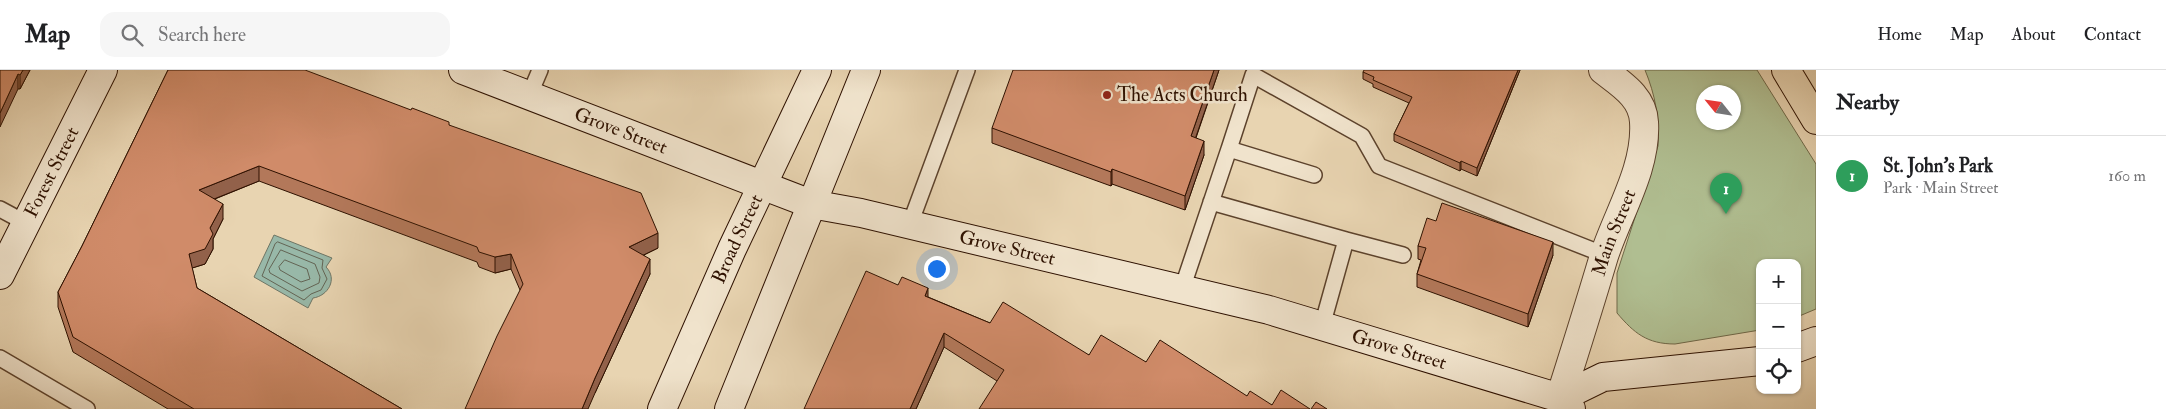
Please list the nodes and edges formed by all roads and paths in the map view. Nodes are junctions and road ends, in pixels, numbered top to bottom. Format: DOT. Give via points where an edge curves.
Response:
graph roads {
  1 [pos="103,70"];
  2 [pos="463,70"];
  3 [pos="540,70"];
  4 [pos="817,70"];
  5 [pos="866,70"];
  6 [pos="967,70"];
  7 [pos="1603,70"];
  8 [pos="1786,70"];
  9 [pos="529,96"];
  10 [pos="1816,120"];
  11 [pos="1228,149"];
  12 [pos="1314,175"];
  13 [pos="762,186"];
  14 [pos="1211,202"];
  15 [pos="811,204"];
  16 [pos="0,209"];
  17 [pos="26,223"];
  18 [pos="910,224"];
  19 [pos="1346,240"];
  20 [pos="1403,255"];
  21 [pos="1604,256"];
  22 [pos="0,275"];
  23 [pos="1182,289"];
  24 [pos="1322,326"];
  25 [pos="1816,341"];
  26 [pos="1801,347"];
  27 [pos="0,358"];
  28 [pos="1756,361"];
  29 [pos="1562,405"];
  30 [pos="87,409"];
  31 [pos="662,409"];
  32 [pos="729,409"];
  1 -- 17 [label="main road, Forest Street"];
  2 -- 9 [label="main road, Grove Street"];
  3 -- 9 [label="lane"];
  4 -- 13 [label="main road, Broad Street"];
  5 -- 15 [label="main road"];
  6 -- 18 [label="lane"];
  7 -- 21 [label="main road, Main Street" via="1637,98 1644,121 1640,161"];
  8 -- 10 [label="main road"];
  9 -- 13 [label="main road, Grove Street"];
  11 -- 12 [label="lane"];
  11 -- 14 [label="lane"];
  11 -- 21 [label="lane" via="1254,75 1362,136 1379,166"];
  13 -- 15 [label="main road, Grove Street"];
  13 -- 31 [label="main road, Broad Street"];
  14 -- 19 [label="lane"];
  14 -- 23 [label="lane"];
  15 -- 18 [label="main road, Grove Street"];
  15 -- 32 [label="main road"];
  16 -- 17 [label="lane"];
  17 -- 22 [label="main road, Forest Street"];
  18 -- 23 [label="main road, Grove Street"];
  19 -- 20 [label="lane"];
  19 -- 24 [label="lane"];
  21 -- 29 [label="main road, Main Street"];
  23 -- 24 [label="main road, Grove Street"];
  24 -- 29 [label="main road, Grove Street"];
  25 -- 26 [label="main road"];
  27 -- 30 [label="lane"];
  28 -- 29 [label="main road" via="1603,377"];
}
